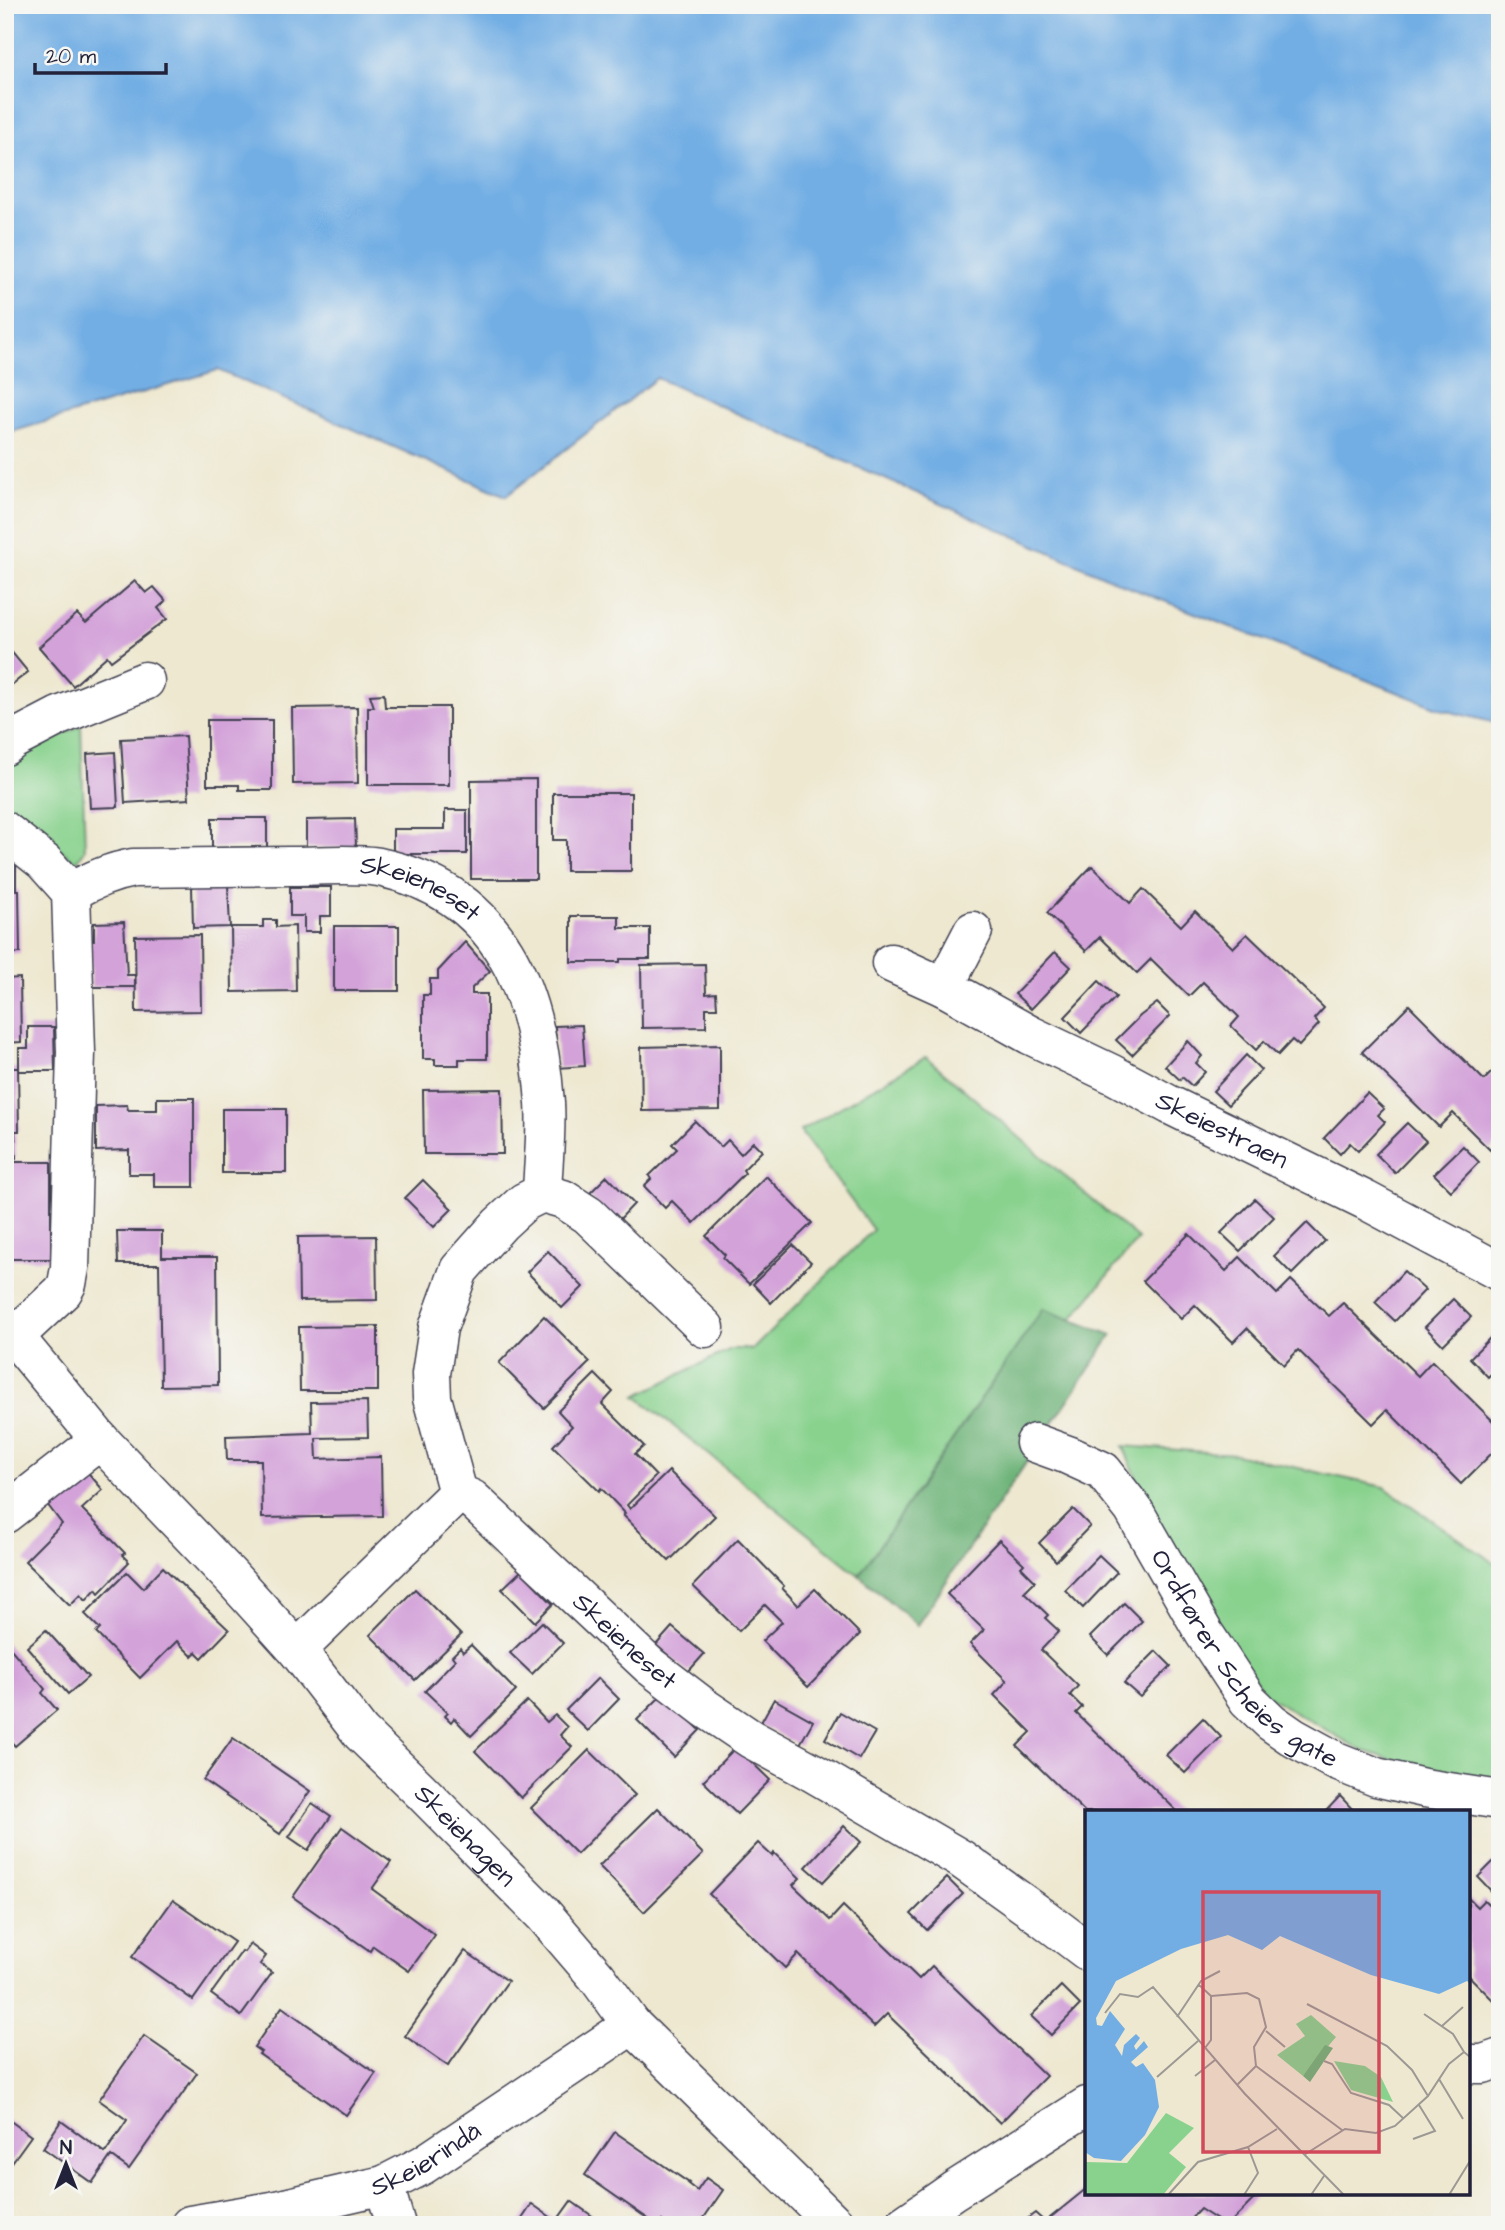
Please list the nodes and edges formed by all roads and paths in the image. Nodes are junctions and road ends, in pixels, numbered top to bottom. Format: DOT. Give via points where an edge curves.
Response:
graph roads {
  1 [pos="145,681"];
  2 [pos="5,746"];
  3 [pos="5,831"];
  4 [pos="71,892"];
  5 [pos="973,931"];
  6 [pos="891,963"];
  7 [pos="944,987"];
  8 [pos="542,1193"];
  9 [pos="1500,1272"];
  10 [pos="705,1328"];
  11 [pos="10,1331"];
  12 [pos="100,1440"];
  13 [pos="1035,1443"];
  14 [pos="458,1493"];
  15 [pos="5,1514"];
  16 [pos="297,1650"];
  17 [pos="1500,1800"];
  18 [pos="1085,1949"];
  19 [pos="632,2025"];
  20 [pos="1500,2058"];
  21 [pos="1470,2064"];
  22 [pos="1085,2107"];
  23 [pos="384,2185"];
  24 [pos="190,2225"];
  25 [pos="396,2225"];
  26 [pos="836,2225"];
  27 [pos="904,2225"];
  1 -- 2 [label="street" via="59,716"];
  3 -- 4 [label="street" via="44,862"];
  4 -- 8 [label="street, Skeieneset" via="113,871 134,868 376,867 420,879 455,897 512,960 535,1024 545,1104"];
  4 -- 11 [label="street" via="76,1052 70,1268 63,1291"];
  5 -- 7 [label="street"];
  6 -- 7 [label="street, Skeiestraen"];
  7 -- 9 [label="street, Skeiestraen"];
  8 -- 10 [label="street" via="563,1199 587,1215"];
  8 -- 14 [label="street" via="500,1224 459,1270 438,1328 430,1374 432,1398"];
  11 -- 12 [label="street, Skeiehagen"];
  12 -- 15 [label="street"];
  12 -- 16 [label="street, Skeiehagen"];
  13 -- 17 [label="street, Ordfører Scheies gate" via="1103,1471 1133,1509 1203,1633 1248,1700 1271,1722 1336,1761 1377,1777"];
  14 -- 16 [label="street"];
  14 -- 18 [label="street, Skeieneset" via="472,1499 650,1666 705,1708 961,1859"];
  16 -- 19 [label="street, Skeiehagen" via="361,1733 543,1914"];
  19 -- 23 [label="street, Skeierindå" via="423,2165"];
  19 -- 26 [label="street, Skeiehagen"];
  20 -- 21 [label="street"];
  22 -- 27 [label="street"];
  23 -- 24 [label="street, Skeierindå"];
  23 -- 25 [label="street"];
}
